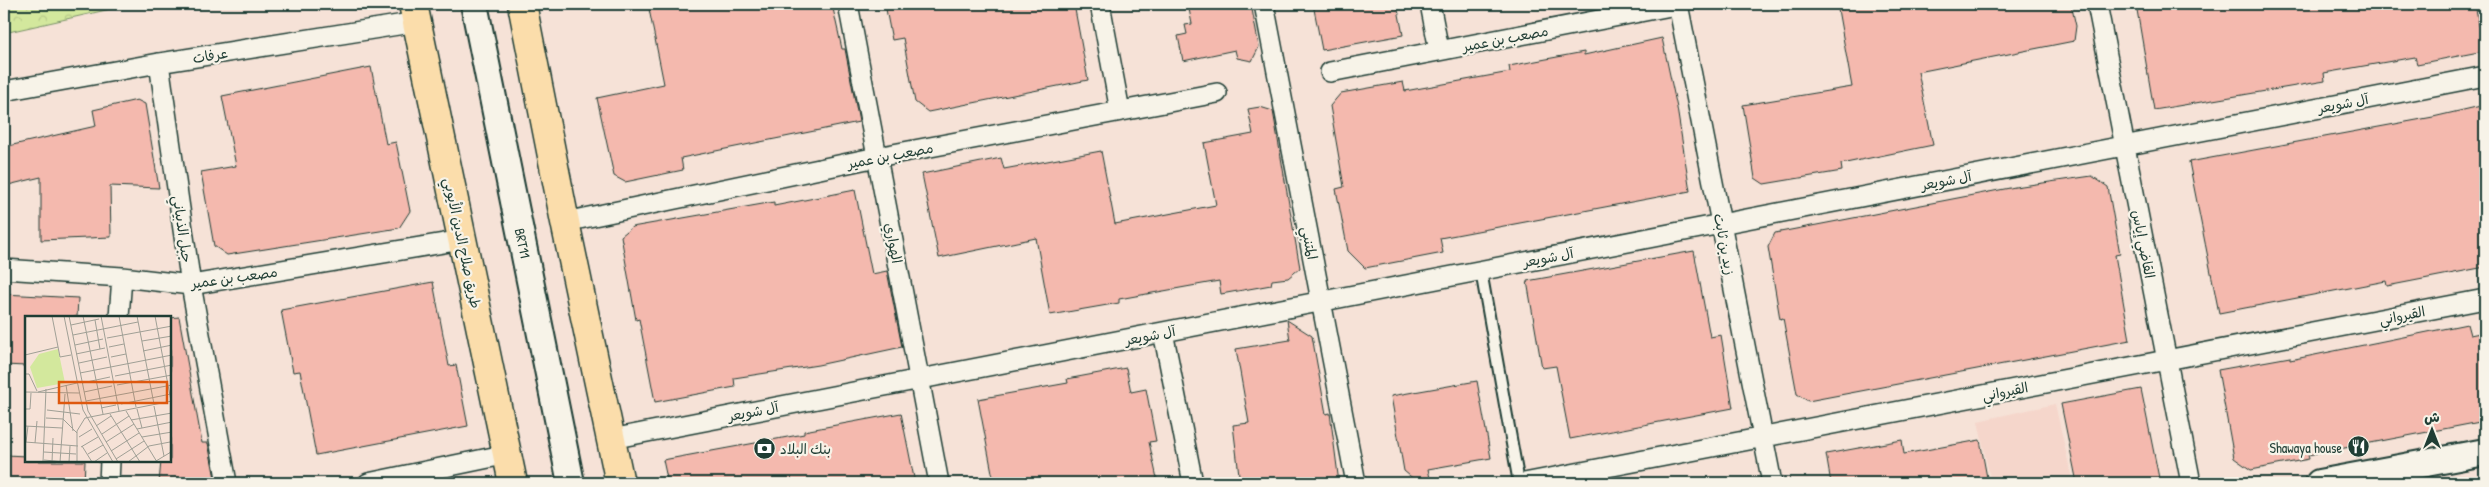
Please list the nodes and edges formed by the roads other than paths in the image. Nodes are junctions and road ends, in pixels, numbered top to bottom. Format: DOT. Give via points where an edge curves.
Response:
graph roads {
  1 [pos="474,4"];
  2 [pos="524,4"];
  3 [pos="848,4"];
  4 [pos="1100,4"];
  5 [pos="1264,4"];
  6 [pos="1430,4"];
  7 [pos="1679,4"];
  8 [pos="2097,4"];
  9 [pos="415,13"];
  10 [pos="1439,50"];
  11 [pos="159,63"];
  12 [pos="1330,72"];
  13 [pos="2485,76"];
  14 [pos="4,91"];
  15 [pos="1217,93"];
  16 [pos="1120,111"];
  17 [pos="2125,146"];
  18 [pos="877,157"];
  19 [pos="564,222"];
  20 [pos="1721,224"];
  21 [pos="462,240"];
  22 [pos="4,269"];
  23 [pos="1481,270"];
  24 [pos="122,277"];
  25 [pos="191,285"];
  26 [pos="2485,299"];
  27 [pos="1321,301"];
  28 [pos="119,316"];
  29 [pos="1163,332"];
  30 [pos="2167,360"];
  31 [pos="920,379"];
  32 [pos="1763,438"];
  33 [pos="610,439"];
  34 [pos="2485,452"];
  35 [pos="508,454"];
  36 [pos="110,462"];
  37 [pos="109,483"];
  38 [pos="227,483"];
  39 [pos="368,483"];
  40 [pos="513,483"];
  41 [pos="572,483"];
  42 [pos="620,483"];
  43 [pos="939,483"];
  44 [pos="1193,483"];
  45 [pos="1356,483"];
  46 [pos="1519,483"];
  47 [pos="1524,483"];
  48 [pos="1772,483"];
  49 [pos="2191,483"];
  50 [pos="2319,483"];
  1 -- 41 [label="main road, BRT11"];
  2 -- 19 [label="main road"];
  3 -- 18 [label="street, الهواري"];
  4 -- 16 [label="street"];
  5 -- 27 [label="street, المتنبي"];
  6 -- 10 [label="street"];
  7 -- 10 [label="street, مصعب بن عمير"];
  7 -- 20 [label="street, زيد بن ثابت"];
  8 -- 17 [label="street, القاضي إياس"];
  9 -- 11 [label="street, عرفات"];
  9 -- 21 [label="main road, طريق صلاح الدين الأيوبي"];
  10 -- 12 [label="street, مصعب بن عمير"];
  11 -- 14 [label="street, عرفات"];
  11 -- 25 [label="street, جبل الذبياني"];
  13 -- 17 [label="street, آل شويعر"];
  15 -- 16 [label="street, مصعب بن عمير"];
  16 -- 18 [label="street, مصعب بن عمير"];
  17 -- 20 [label="street, آل شويعر"];
  17 -- 30 [label="street, القاضي إياس"];
  18 -- 19 [label="street, مصعب بن عمير"];
  18 -- 31 [label="street, الهواري"];
  19 -- 33 [label="main road"];
  20 -- 23 [label="street, آل شويعر"];
  20 -- 32 [label="street, زيد بن ثابت"];
  21 -- 25 [label="street, مصعب بن عمير"];
  21 -- 35 [label="main road, طريق صلاح الدين الأيوبي"];
  22 -- 24 [label="street, مصعب بن عمير"];
  23 -- 27 [label="street, آل شويعر"];
  23 -- 46 [label="lane"];
  24 -- 25 [label="street, مصعب بن عمير"];
  24 -- 28 [label="street"];
  25 -- 38 [label="street, جبل الذبياني"];
  26 -- 30 [label="street, القيرواني"];
  27 -- 29 [label="street, آل شويعر"];
  27 -- 45 [label="street, المتنبي"];
  29 -- 31 [label="street, آل شويعر"];
  29 -- 44 [label="street"];
  30 -- 32 [label="street, القيرواني"];
  30 -- 49 [label="street, القاضي إياس"];
  31 -- 33 [label="street, آل شويعر"];
  31 -- 43 [label="street, الهواري"];
  32 -- 47 [label="street, القيرواني"];
  32 -- 48 [label="street, زيد بن ثابت"];
  33 -- 42 [label="main road"];
  34 -- 50 [label="main road"];
  35 -- 39 [label="street"];
  35 -- 40 [label="main road, طريق صلاح الدين الأيوبي"];
  36 -- 37 [label="street"];
}
